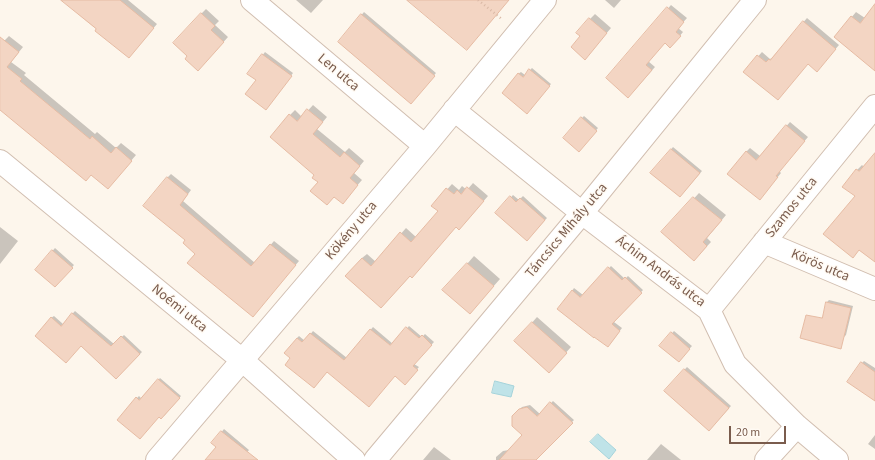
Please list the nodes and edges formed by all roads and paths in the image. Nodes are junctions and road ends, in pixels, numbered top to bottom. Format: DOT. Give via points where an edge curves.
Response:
graph roads {
  1 [pos="252,0"];
  2 [pos="478,0"];
  3 [pos="545,0"];
  4 [pos="755,0"];
  5 [pos="518,32"];
  6 [pos="875,106"];
  7 [pos="454,110"];
  8 [pos="425,146"];
  9 [pos="0,161"];
  10 [pos="582,213"];
  11 [pos="764,242"];
  12 [pos="875,290"];
  13 [pos="710,310"];
  14 [pos="242,360"];
  15 [pos="796,426"];
  16 [pos="157,460"];
  17 [pos="354,460"];
  18 [pos="375,460"];
  19 [pos="766,460"];
  20 [pos="837,460"];
  1 -- 8 [label="street, Len utca"];
  2 -- 5 [label="path"];
  3 -- 5 [label="street, Kökény utca"];
  4 -- 10 [label="street, Táncsics Mihály utca"];
  5 -- 7 [label="street, Kökény utca"];
  6 -- 11 [label="street, Szamos utca"];
  7 -- 8 [label="street, Kökény utca"];
  7 -- 10 [label="street, Áchim András utca"];
  8 -- 14 [label="street, Kökény utca"];
  9 -- 14 [label="street, Noémi utca"];
  10 -- 13 [label="street, Áchim András utca"];
  10 -- 18 [label="street, Táncsics Mihály utca"];
  11 -- 12 [label="street, Körös utca"];
  11 -- 13 [label="street, Szamos utca"];
  13 -- 15 [label="street, Áchim András utca" via="735,364"];
  14 -- 16 [label="street, Kökény utca"];
  14 -- 17 [label="street, Noémi utca"];
  15 -- 19 [label="street"];
  15 -- 20 [label="street, Áchim András utca"];
}
